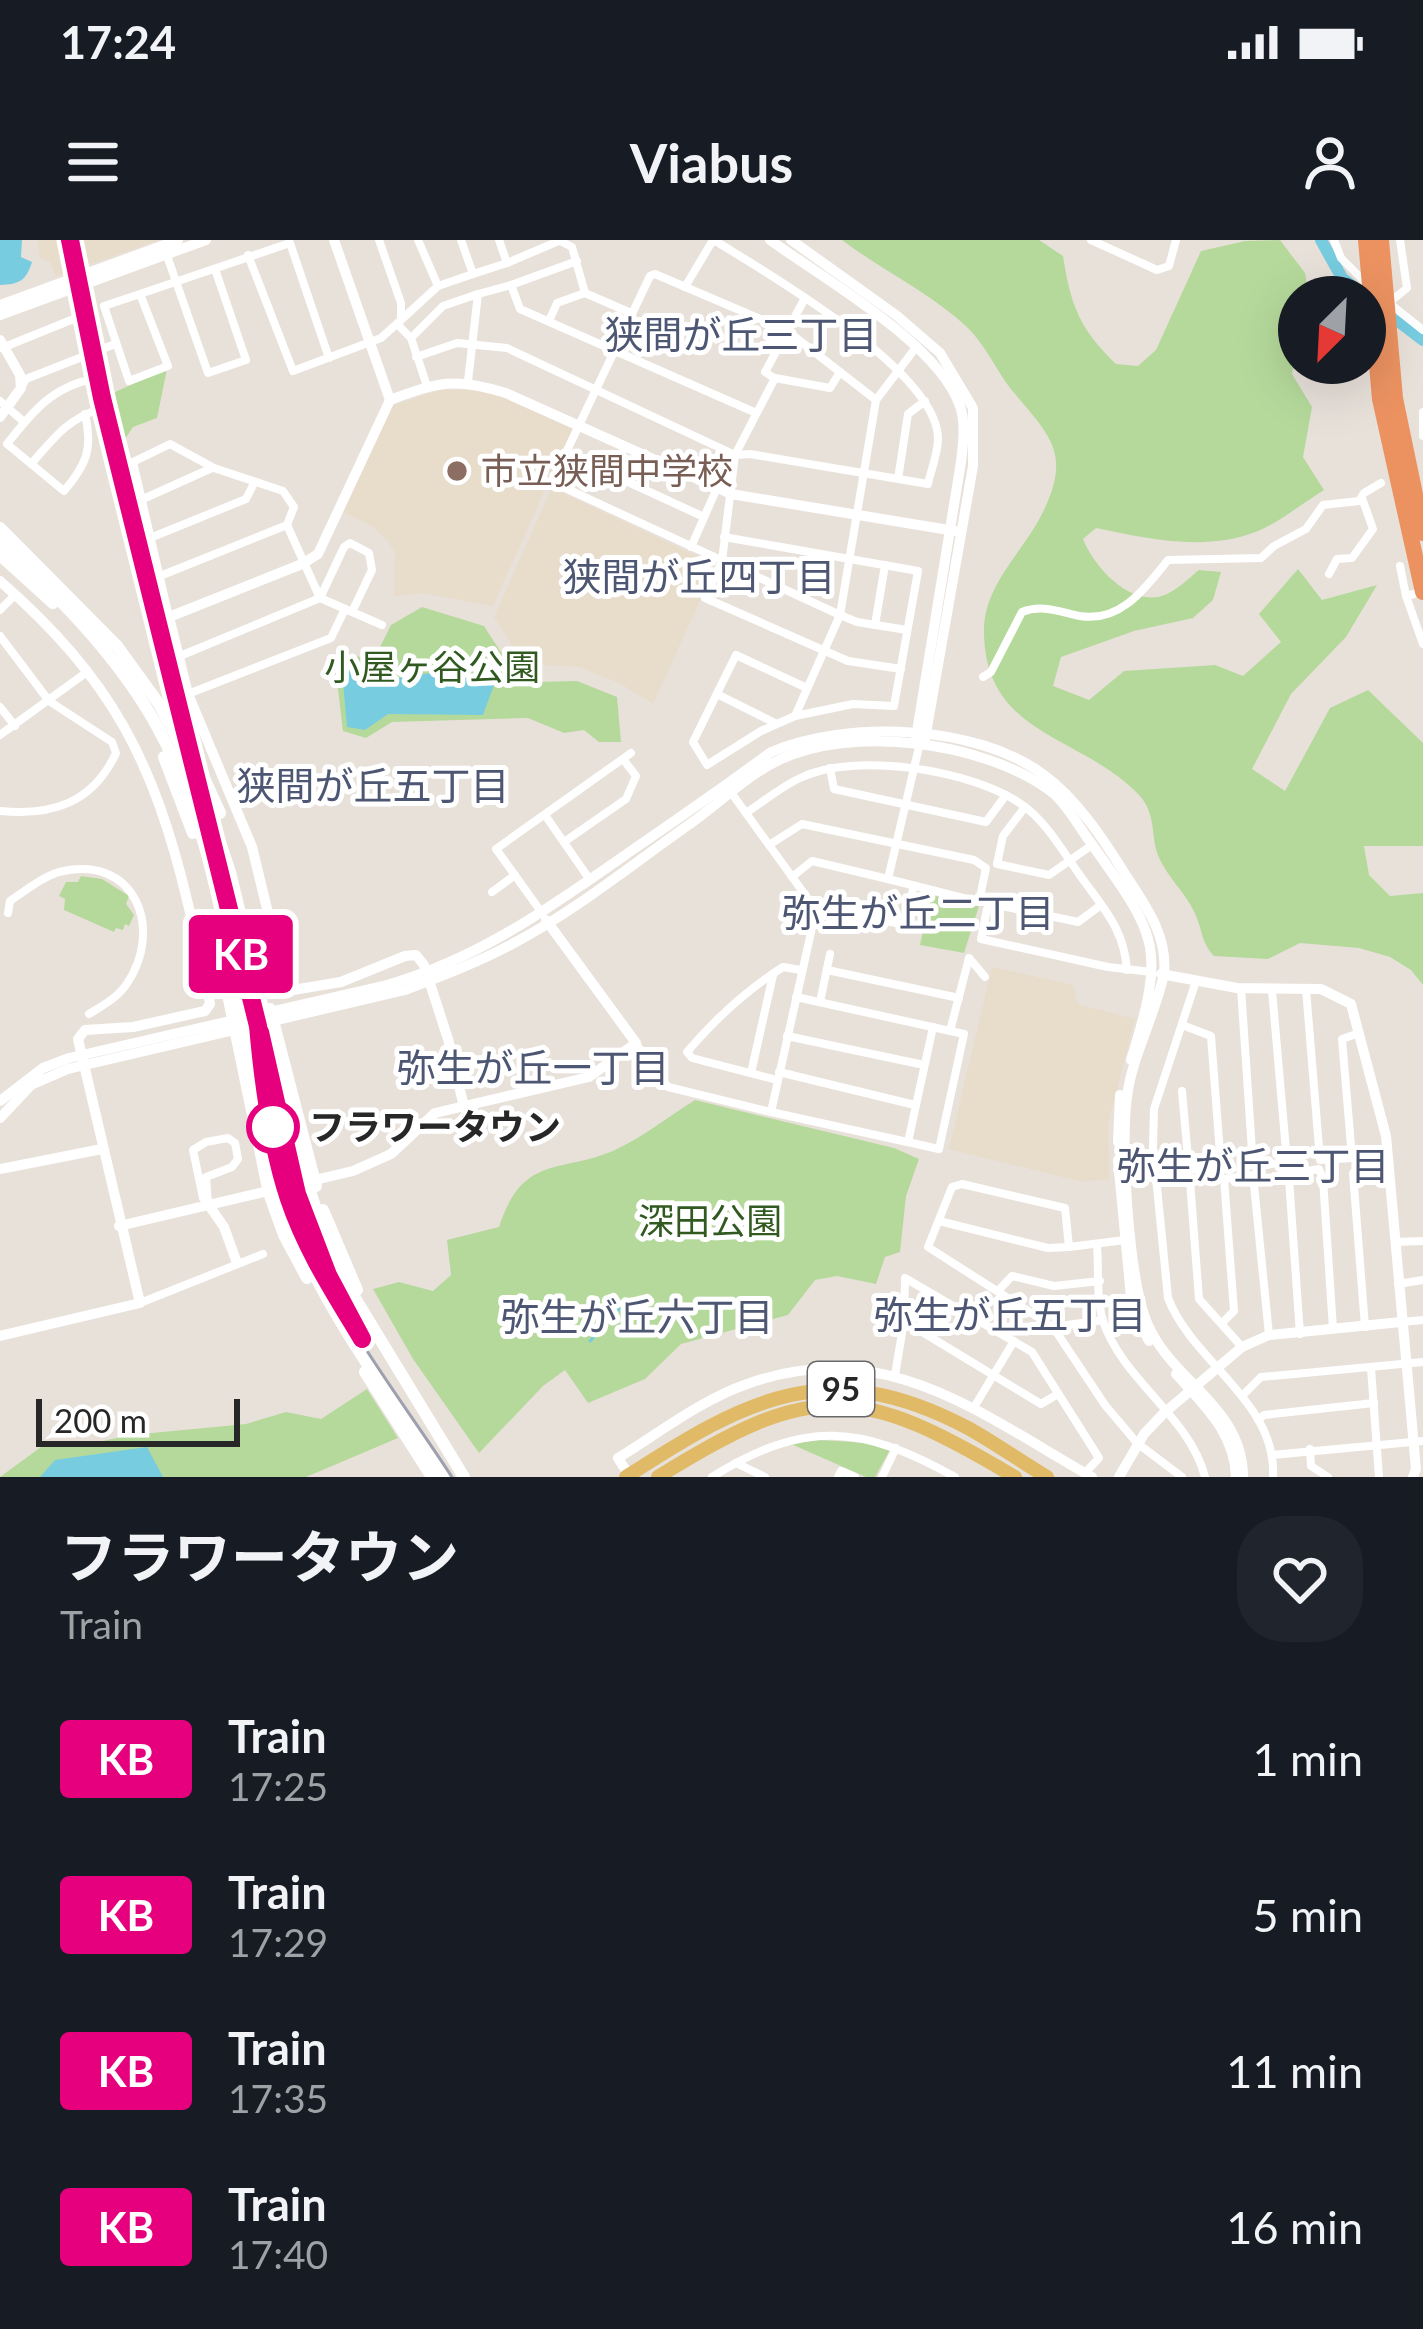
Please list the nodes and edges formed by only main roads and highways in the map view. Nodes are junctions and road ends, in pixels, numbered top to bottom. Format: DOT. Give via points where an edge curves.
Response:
graph roads {
  1 [pos="1366,240"];
  2 [pos="1381,240"];
  3 [pos="1367,276"];
  4 [pos="1384,276"];
  5 [pos="1386,359"];
  6 [pos="1384,384"];
  7 [pos="0,518"];
  8 [pos="0,527"];
  9 [pos="1423,532"];
  10 [pos="0,541"];
  11 [pos="0,555"];
  12 [pos="1414,594"];
  13 [pos="78,595"];
  14 [pos="51,602"];
  15 [pos="88,628"];
  16 [pos="117,646"];
  17 [pos="169,722"];
  18 [pos="180,774"];
  19 [pos="220,815"];
  20 [pos="194,834"];
  21 [pos="263,1187"];
  22 [pos="318,1197"];
  23 [pos="333,1262"];
  24 [pos="314,1276"];
  25 [pos="388,1355"];
  26 [pos="393,1402"];
  27 [pos="436,1418"];
  28 [pos="403,1431"];
  29 [pos="707,1434"];
  30 [pos="728,1434"];
  31 [pos="943,1436"];
  32 [pos="651,1462"];
  33 [pos="988,1468"];
  34 [pos="676,1472"];
  35 [pos="1031,1472"];
  36 [pos="432,1477"];
  37 [pos="443,1477"];
  38 [pos="464,1477"];
  39 [pos="474,1477"];
  40 [pos="628,1477"];
  41 [pos="640,1477"];
  42 [pos="658,1477"];
  43 [pos="1003,1477"];
  44 [pos="1015,1477"];
  45 [pos="1047,1477"];
  1 -- 3 [label="highway"];
  2 -- 4 [label="highway"];
  5 -- 9 [label="highway"];
  6 -- 12 [label="highway"];
  7 -- 13 [label="main road"];
  8 -- 16 [label="main road"];
  10 -- 15 [label="main road"];
  11 -- 14 [label="main road"];
  13 -- 16 [label="main road"];
  13 -- 19 [label="main road" via="175,718"];
  14 -- 15 [label="main road"];
  14 -- 20 [label="main road" via="130,694"];
  15 -- 18 [label="main road" via="130,682"];
  16 -- 17 [label="main road"];
  17 -- 19 [label="main road"];
  17 -- 23 [label="main road" via="212,813 298,1157"];
  18 -- 20 [label="main road"];
  18 -- 24 [label="main road" via="198,823 279,1187"];
  19 -- 22 [label="main road"];
  20 -- 21 [label="main road"];
  21 -- 24 [label="main road"];
  21 -- 28 [label="main road" via="304,1273"];
  22 -- 23 [label="main road"];
  22 -- 27 [label="main road" via="355,1287"];
  23 -- 25 [label="main road"];
  24 -- 26 [label="main road"];
  25 -- 27 [label="main road"];
  25 -- 38 [label="main road"];
  26 -- 28 [label="main road"];
  26 -- 37 [label="main road"];
  27 -- 39 [label="main road"];
  28 -- 36 [label="main road"];
  29 -- 32 [label="main road, 95"];
  29 -- 35 [label="main road, 95" via="762,1408 823,1395 893,1404"];
  29 -- 41 [label="main road, 95"];
  30 -- 31 [label="main road, 95" via="776,1414 836,1405 886,1412"];
  30 -- 34 [label="main road, 95"];
  30 -- 42 [label="main road, 95"];
  31 -- 33 [label="main road, 95"];
  31 -- 44 [label="main road, 95"];
  32 -- 35 [label="main road, 95" via="779,1395 848,1389 966,1427"];
  32 -- 40 [label="main road, 95"];
  33 -- 34 [label="main road, 95" via="898,1424 824,1412 753,1430"];
  33 -- 43 [label="main road, 95"];
  35 -- 45 [label="main road, 95"];
}
